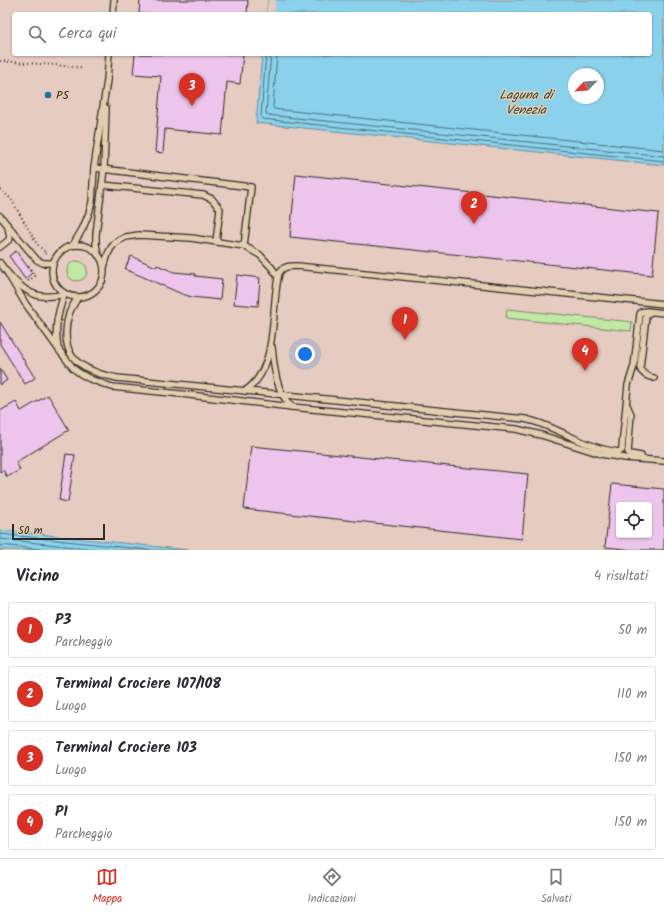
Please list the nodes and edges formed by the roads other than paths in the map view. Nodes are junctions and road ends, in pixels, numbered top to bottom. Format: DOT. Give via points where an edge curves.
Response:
graph roads {
  1 [pos="114,0"];
  2 [pos="113,12"];
  3 [pos="109,56"];
  4 [pos="107,80"];
  5 [pos="94,168"];
  6 [pos="104,170"];
  7 [pos="102,185"];
  8 [pos="0,216"];
  9 [pos="8,225"];
  10 [pos="216,242"];
  11 [pos="73,245"];
  12 [pos="244,246"];
  13 [pos="0,247"];
  14 [pos="98,255"];
  15 [pos="0,263"];
  16 [pos="53,263"];
  17 [pos="104,267"];
  18 [pos="8,274"];
  19 [pos="278,277"];
  20 [pos="64,294"];
  21 [pos="78,297"];
  22 [pos="664,304"];
  23 [pos="652,312"];
  24 [pos="664,313"];
  25 [pos="271,343"];
  26 [pos="59,350"];
  27 [pos="654,378"];
  28 [pos="245,391"];
  29 [pos="282,394"];
  30 [pos="627,405"];
  31 [pos="292,407"];
  32 [pos="664,460"];
  1 -- 2 [label="lane"];
  3 -- 4 [label="lane"];
  4 -- 5 [label="lane"];
  4 -- 6 [label="lane"];
  5 -- 6 [label="lane"];
  5 -- 11 [label="lane" via="92,202 81,232"];
  6 -- 7 [label="lane"];
  6 -- 12 [label="lane" via="251,187"];
  7 -- 10 [label="lane" via="203,195 212,199 220,209"];
  7 -- 14 [label="lane" via="96,234"];
  8 -- 9 [label="lane"];
  9 -- 13 [label="lane" via="10,240"];
  9 -- 16 [label="lane" via="39,262"];
  10 -- 12 [label="lane"];
  10 -- 17 [label="lane" via="191,238 132,236 120,240 111,248"];
  11 -- 14 [label="lane" via="87,247"];
  11 -- 16 [label="lane" via="63,250"];
  12 -- 19 [label="lane" via="260,255"];
  14 -- 17 [label="lane"];
  15 -- 18 [label="lane"];
  16 -- 20 [label="lane" via="53,281"];
  17 -- 21 [label="lane" via="98,288 87,296"];
  18 -- 20 [label="lane" via="36,295"];
  18 -- 26 [label="lane" via="25,303"];
  19 -- 22 [label="lane" via="281,269 297,266"];
  19 -- 25 [label="lane"];
  20 -- 21 [label="lane"];
  20 -- 26 [label="lane" via="56,323"];
  21 -- 28 [label="lane" via="68,316 66,338 68,349 74,359 83,366 117,378"];
  23 -- 24 [label="lane"];
  23 -- 27 [label="lane" via="646,316 640,368 645,376"];
  23 -- 30 [label="lane" via="641,312 639,318"];
  25 -- 28 [label="lane" via="261,374"];
  25 -- 29 [label="lane" via="276,379"];
  26 -- 31 [label="lane" via="74,369 112,388"];
  28 -- 29 [label="lane"];
  29 -- 30 [label="lane" via="525,419 601,449 619,452 622,450"];
  29 -- 31 [label="lane"];
  30 -- 32 [label="lane" via="631,414 628,453"];
  31 -- 32 [label="lane" via="516,429 601,454"];
}
